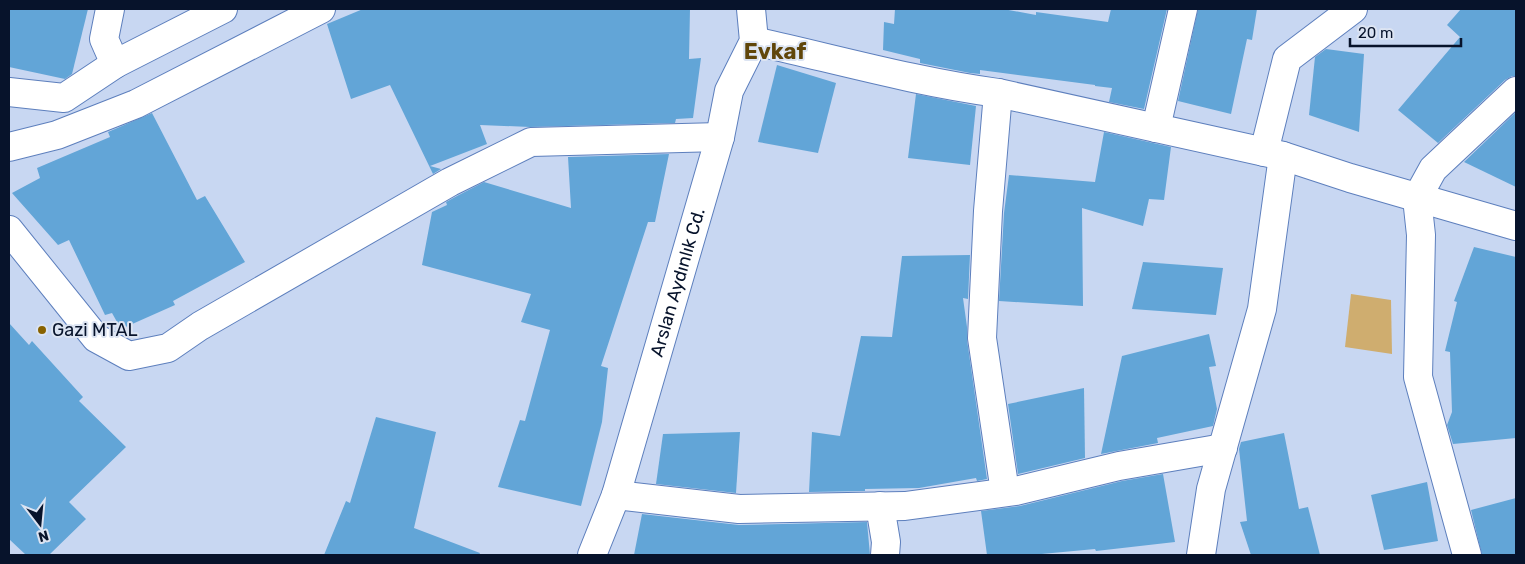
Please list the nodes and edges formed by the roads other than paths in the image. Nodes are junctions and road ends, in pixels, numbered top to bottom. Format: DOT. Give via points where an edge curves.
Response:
graph roads {
  1 [pos="110,9"];
  2 [pos="223,9"];
  3 [pos="321,9"];
  4 [pos="751,9"];
  5 [pos="1183,9"];
  6 [pos="1354,9"];
  7 [pos="754,41"];
  8 [pos="115,64"];
  9 [pos="1516,91"];
  10 [pos="9,92"];
  11 [pos="998,93"];
  12 [pos="1156,128"];
  13 [pos="720,137"];
  14 [pos="9,147"];
  15 [pos="1274,154"];
  16 [pos="1417,198"];
  17 [pos="1516,226"];
  18 [pos="9,230"];
  19 [pos="1223,448"];
  20 [pos="1005,492"];
  21 [pos="616,495"];
  22 [pos="880,506"];
  23 [pos="592,555"];
  24 [pos="886,555"];
  25 [pos="1201,555"];
  26 [pos="1467,555"];
  1 -- 8 [label="street" via="104,39"];
  2 -- 8 [label="street"];
  3 -- 14 [label="street" via="136,104 57,135"];
  4 -- 7 [label="street"];
  5 -- 12 [label="street"];
  6 -- 15 [label="street" via="1287,59"];
  7 -- 11 [label="street"];
  7 -- 13 [label="street, Arslan Aydınlık Cd." via="729,91"];
  8 -- 10 [label="street" via="64,98"];
  9 -- 16 [label="street" via="1433,169"];
  11 -- 12 [label="street"];
  11 -- 20 [label="street" via="982,338"];
  12 -- 15 [label="street"];
  13 -- 18 [label="street" via="531,142 441,187 200,326 168,348 129,356 96,338"];
  13 -- 21 [label="street, Arslan Aydınlık Cd."];
  15 -- 16 [label="street"];
  15 -- 19 [label="street" via="1262,309"];
  16 -- 17 [label="street"];
  16 -- 26 [label="street" via="1422,235 1418,377"];
  19 -- 20 [label="street" via="1119,466"];
  19 -- 25 [label="street" via="1211,489"];
  20 -- 22 [label="street" via="905,506"];
  21 -- 22 [label="street" via="739,509"];
  21 -- 23 [label="street, Arslan Aydınlık Cd."];
  22 -- 24 [label="street"];
}
